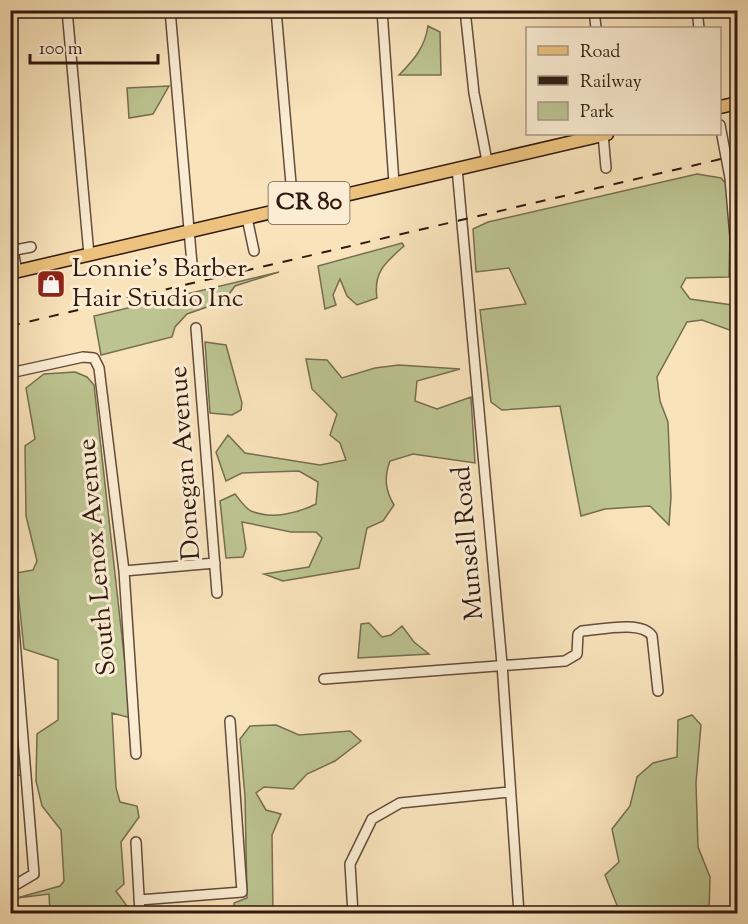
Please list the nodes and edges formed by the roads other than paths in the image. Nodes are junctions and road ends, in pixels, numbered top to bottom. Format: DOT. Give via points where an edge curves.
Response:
graph roads {
  1 [pos="67,10"];
  2 [pos="170,10"];
  3 [pos="276,10"];
  4 [pos="382,10"];
  5 [pos="465,10"];
  6 [pos="594,10"];
  7 [pos="697,10"];
  8 [pos="596,27"];
  9 [pos="699,27"];
  10 [pos="738,103"];
  11 [pos="721,107"];
  12 [pos="721,129"];
  13 [pos="600,135"];
  14 [pos="604,135"];
  15 [pos="487,162"];
  16 [pos="458,168"];
  17 [pos="606,168"];
  18 [pos="394,183"];
  19 [pos="293,207"];
  20 [pos="247,218"];
  21 [pos="188,232"];
  22 [pos="31,247"];
  23 [pos="12,250"];
  24 [pos="254,251"];
  25 [pos="88,255"];
  26 [pos="192,264"];
  27 [pos="738,272"];
  28 [pos="14,273"];
  29 [pos="196,328"];
  30 [pos="10,373"];
  31 [pos="214,563"];
  32 [pos="124,571"];
  33 [pos="10,579"];
  34 [pos="218,593"];
  35 [pos="502,664"];
  36 [pos="324,679"];
  37 [pos="658,691"];
  38 [pos="230,721"];
  39 [pos="136,754"];
  40 [pos="509,792"];
  41 [pos="136,842"];
  42 [pos="10,888"];
  43 [pos="139,900"];
  44 [pos="140,914"];
  45 [pos="353,914"];
  46 [pos="519,914"];
  1 -- 25 [label="street"];
  2 -- 21 [label="street"];
  3 -- 19 [label="street"];
  4 -- 18 [label="street"];
  5 -- 15 [label="street"];
  6 -- 8 [label="street"];
  7 -- 9 [label="street"];
  10 -- 11 [label="main road"];
  12 -- 27 [label="street" via="730,178"];
  13 -- 15 [label="main road, CR 80"];
  14 -- 17 [label="street"];
  15 -- 16 [label="main road, CR 80"];
  16 -- 18 [label="main road, CR 80"];
  16 -- 35 [label="street, Munsell Road"];
  18 -- 19 [label="main road, CR 80"];
  19 -- 20 [label="main road, CR 80"];
  20 -- 21 [label="main road, CR 80"];
  20 -- 24 [label="street"];
  21 -- 25 [label="main road, CR 80"];
  21 -- 26 [label="street"];
  22 -- 23 [label="street"];
  23 -- 28 [label="street"];
  25 -- 28 [label="main road, CR 80"];
  29 -- 31 [label="street, Donegan Avenue"];
  30 -- 32 [label="street, South Lenox Avenue" via="94,358 100,379"];
  31 -- 32 [label="street"];
  31 -- 34 [label="street, Donegan Avenue"];
  32 -- 39 [label="street, South Lenox Avenue"];
  33 -- 42 [label="street" via="34,874"];
  35 -- 36 [label="street"];
  35 -- 37 [label="street" via="565,661 577,654 578,634 582,632 638,627 652,636"];
  35 -- 40 [label="street, Munsell Road"];
  38 -- 43 [label="street" via="242,892"];
  40 -- 45 [label="street" via="400,803 372,819 350,864"];
  40 -- 46 [label="street, Munsell Road"];
  41 -- 43 [label="street"];
  43 -- 44 [label="street"];
}
